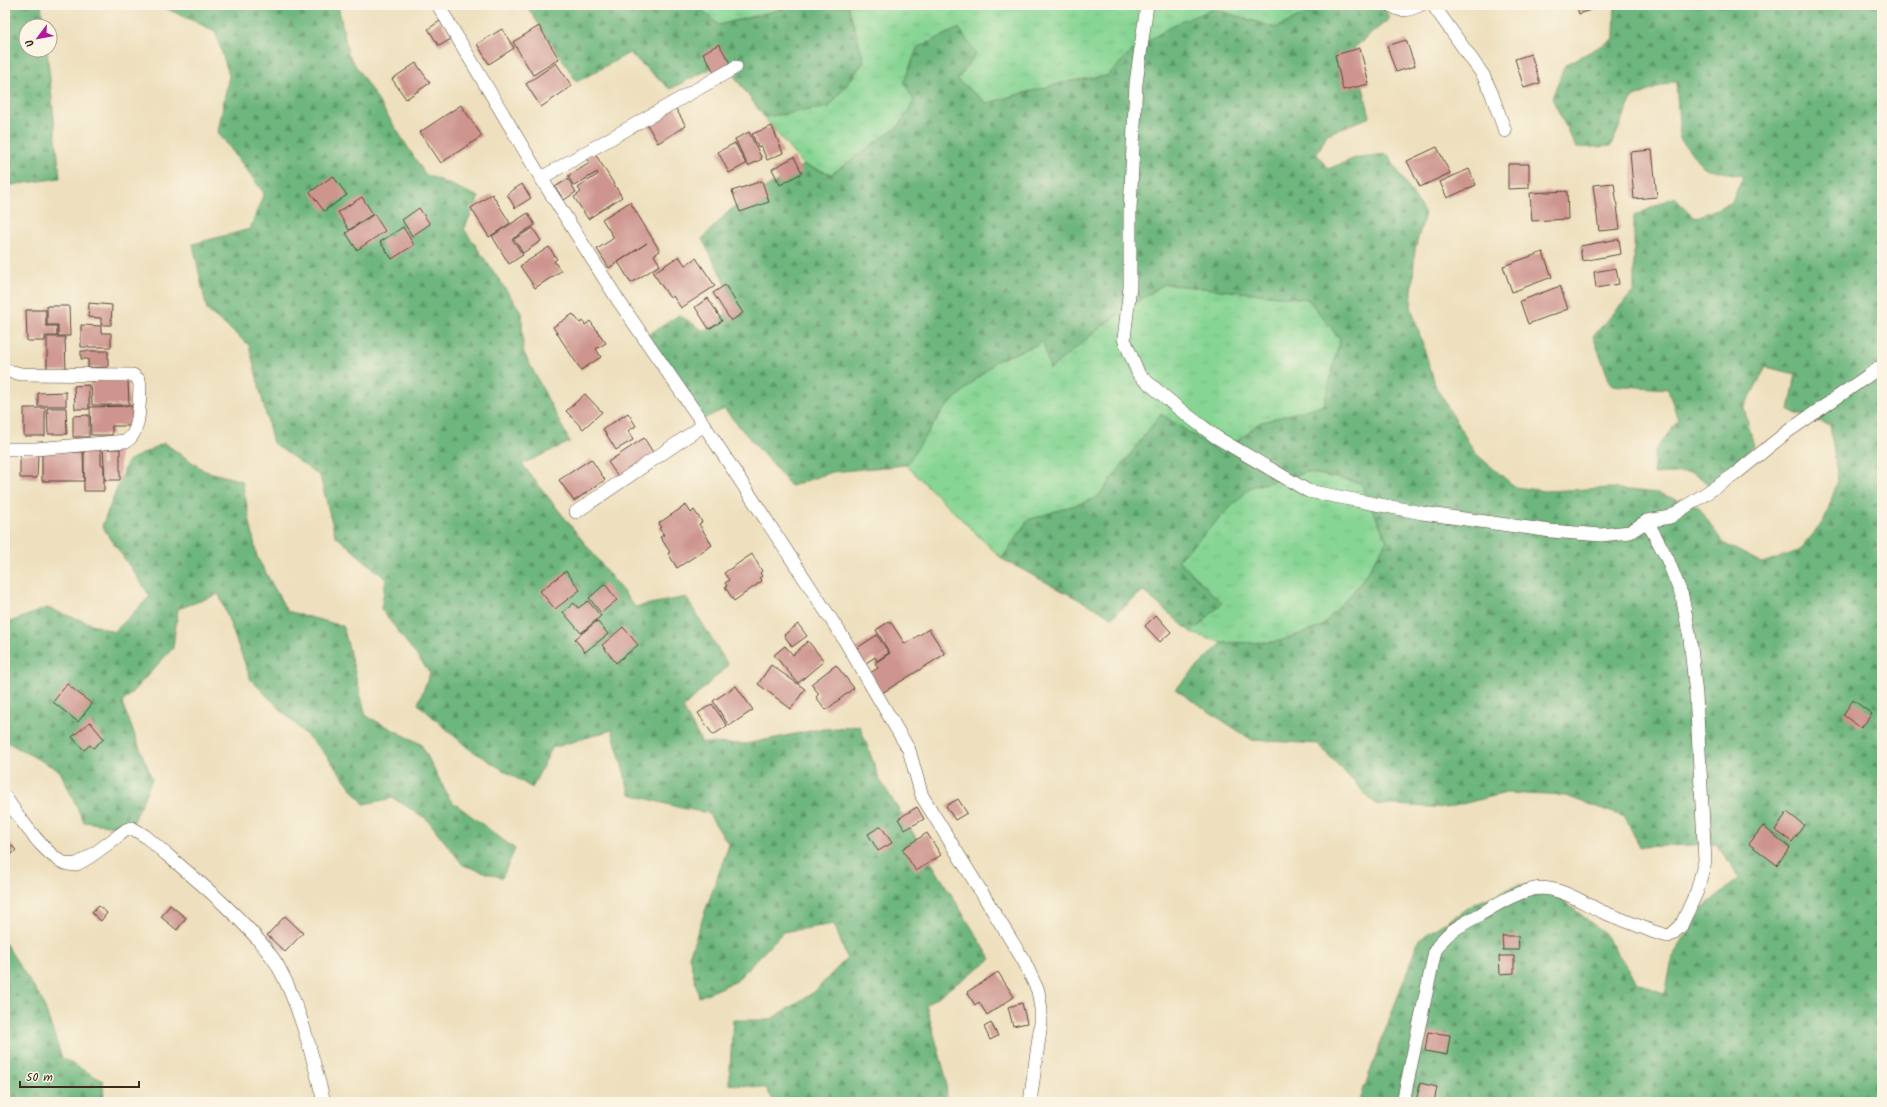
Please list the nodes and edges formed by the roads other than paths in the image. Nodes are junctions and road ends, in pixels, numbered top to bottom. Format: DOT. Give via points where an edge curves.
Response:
graph roads {
  1 [pos="438,5"];
  2 [pos="1147,5"];
  3 [pos="1391,5"];
  4 [pos="1420,5"];
  5 [pos="1433,5"];
  6 [pos="736,67"];
  7 [pos="1505,131"];
  8 [pos="541,178"];
  9 [pos="1882,366"];
  10 [pos="5,370"];
  11 [pos="704,425"];
  12 [pos="5,449"];
  13 [pos="576,512"];
  14 [pos="1648,521"];
  15 [pos="5,797"];
  16 [pos="324,1102"];
  17 [pos="1030,1102"];
  18 [pos="1404,1102"];
  1 -- 8 [label="street"];
  2 -- 14 [label="street" via="1136,83 1130,210 1130,287 1124,339 1139,375 1216,438 1308,491 1422,513 1551,531 1601,534 1630,532"];
  3 -- 4 [label="street" via="1404,11"];
  5 -- 7 [label="street" via="1483,75 1492,92"];
  6 -- 8 [label="street"];
  8 -- 11 [label="street" via="618,300"];
  9 -- 14 [label="street" via="1787,432 1734,474 1670,517"];
  10 -- 12 [label="street" via="21,374 133,375 139,380 140,386 136,430 131,439 36,449"];
  11 -- 13 [label="street"];
  11 -- 17 [label="street" via="844,639 909,750 922,796 1031,975 1038,991 1041,1023"];
  14 -- 18 [label="street" via="1667,558 1682,596 1690,638 1696,695 1705,861 1697,891 1681,926 1668,936 1545,889 1530,890 1500,903 1453,930 1440,941 1435,951"];
  15 -- 16 [label="street" via="37,839 54,858 64,864 80,863 132,828 145,836 235,914 280,969 312,1055"];
}
